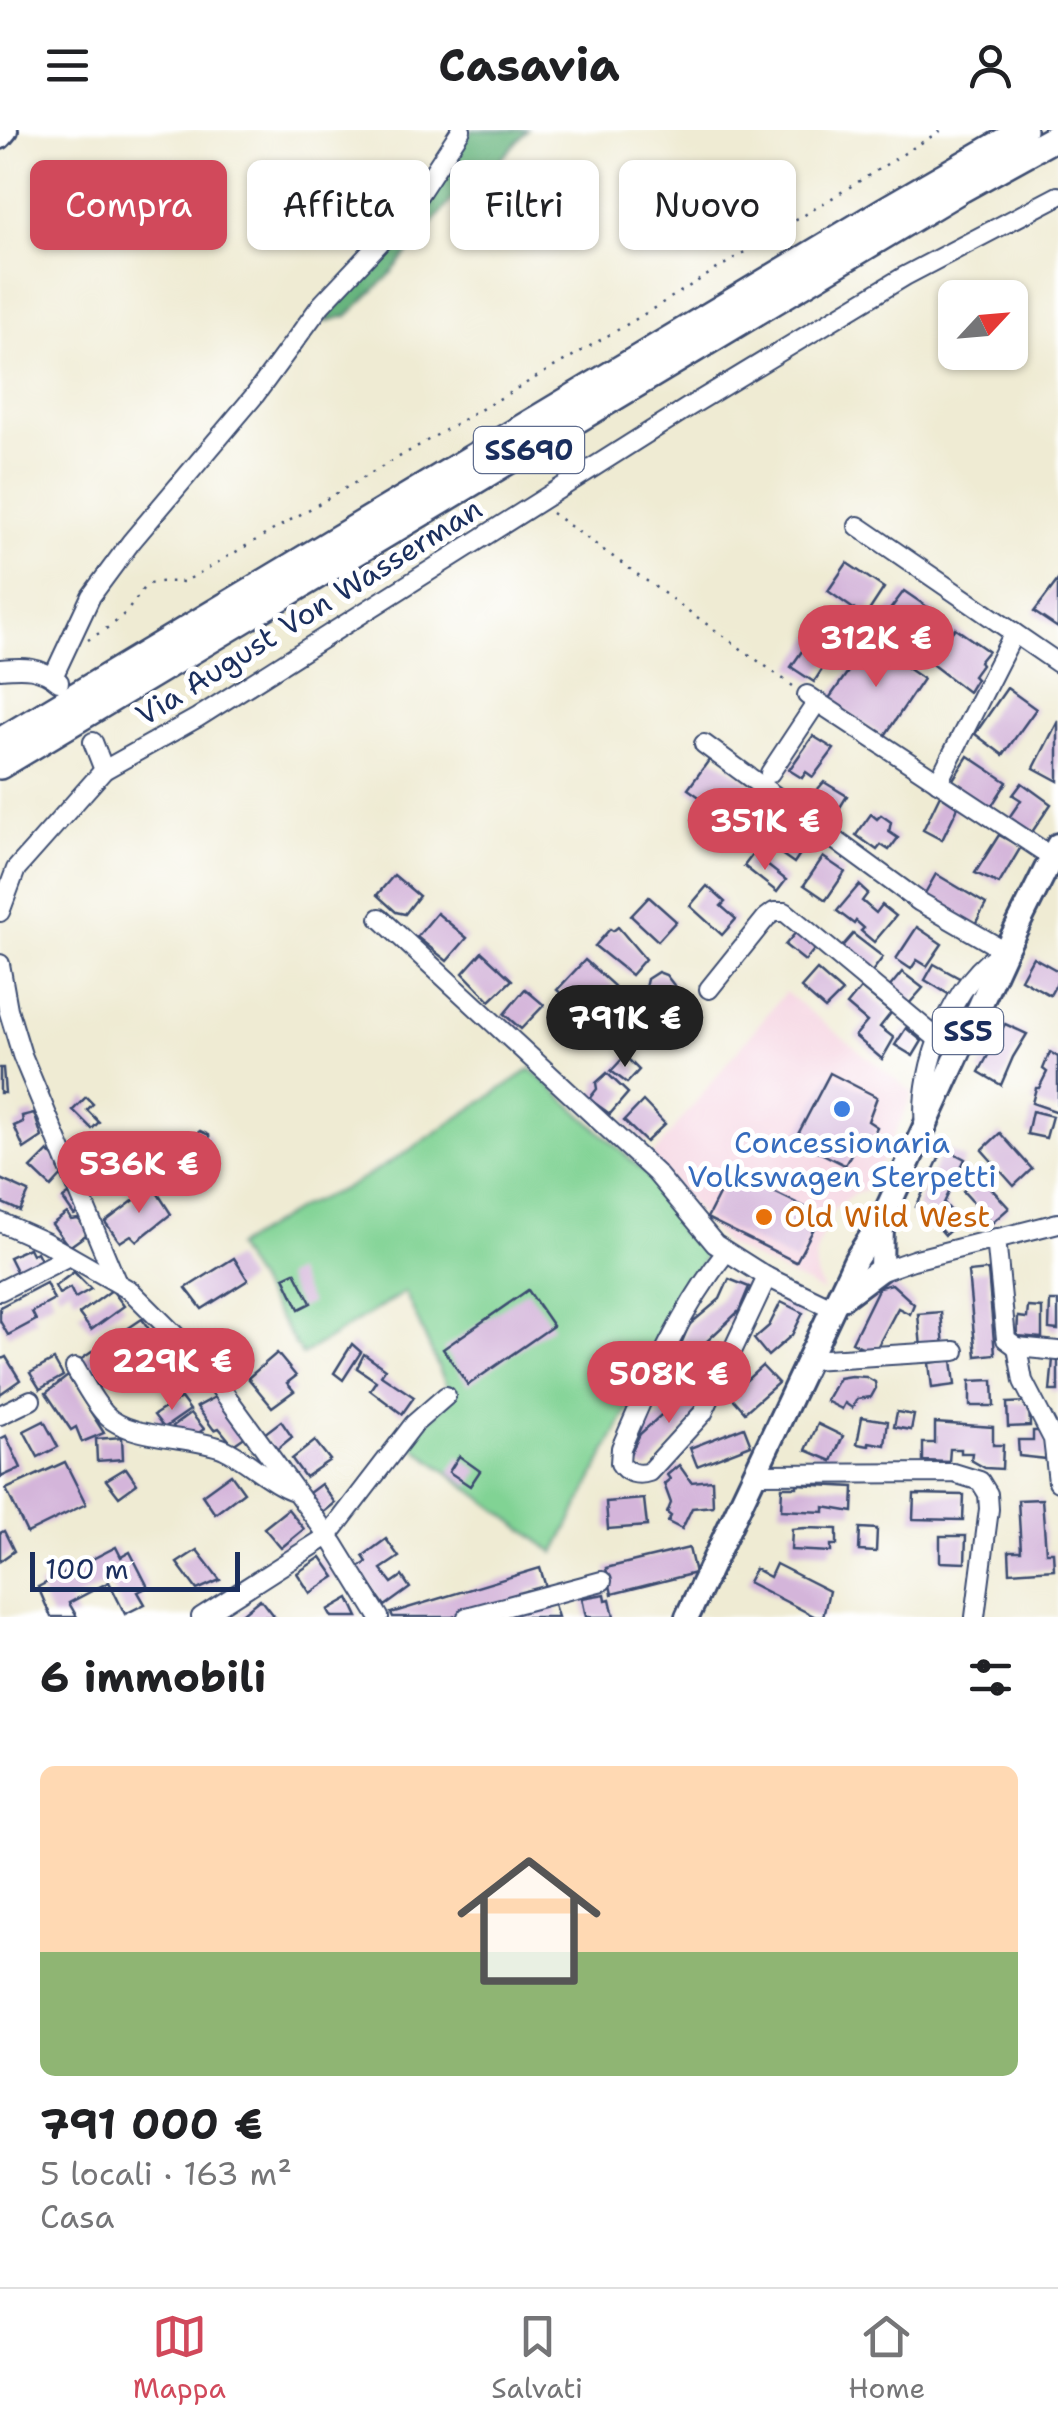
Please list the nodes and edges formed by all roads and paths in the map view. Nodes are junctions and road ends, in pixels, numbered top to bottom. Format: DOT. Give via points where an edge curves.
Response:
graph roads {
  1 [pos="6,130"];
  2 [pos="461,130"];
  3 [pos="942,130"];
  4 [pos="1023,130"];
  5 [pos="1058,136"];
  6 [pos="0,137"];
  7 [pos="1058,196"];
  8 [pos="537,503"];
  9 [pos="858,526"];
  10 [pos="1014,634"];
  11 [pos="1058,664"];
  12 [pos="0,668"];
  13 [pos="57,674"];
  14 [pos="812,699"];
  15 [pos="0,741"];
  16 [pos="93,742"];
  17 [pos="704,744"];
  18 [pos="0,766"];
  19 [pos="104,770"];
  20 [pos="770,773"];
  21 [pos="938,782"];
  22 [pos="1055,851"];
  23 [pos="0,912"];
  24 [pos="380,918"];
  25 [pos="1005,951"];
  26 [pos="0,964"];
  27 [pos="709,989"];
  28 [pos="939,1040"];
  29 [pos="925,1125"];
  30 [pos="0,1222"];
  31 [pos="1058,1223"];
  32 [pos="996,1238"];
  33 [pos="726,1252"];
  34 [pos="69,1256"];
  35 [pos="871,1263"];
  36 [pos="767,1277"];
  37 [pos="116,1281"];
  38 [pos="0,1291"];
  39 [pos="836,1305"];
  40 [pos="1017,1347"];
  41 [pos="955,1351"];
  42 [pos="1058,1351"];
  43 [pos="810,1360"];
  44 [pos="75,1368"];
  45 [pos="446,1396"];
  46 [pos="31,1400"];
  47 [pos="0,1415"];
  48 [pos="1056,1439"];
  49 [pos="756,1474"];
  50 [pos="1058,1482"];
  51 [pos="295,1492"];
  52 [pos="328,1536"];
  53 [pos="602,1581"];
  54 [pos="201,1617"];
  55 [pos="379,1617"];
  56 [pos="467,1617"];
  57 [pos="687,1617"];
  58 [pos="975,1617"];
  1 -- 6 [label="main road"];
  2 -- 13 [label="street" via="404,217 321,305 131,542 91,596"];
  3 -- 13 [label="path" via="633,322 184,582 143,585 122,616"];
  4 -- 15 [label="highway, SS690"];
  5 -- 18 [label="highway, SS690"];
  7 -- 8 [label="street, Via August Von Wasserman" via="905,276"];
  8 -- 14 [label="path"];
  8 -- 19 [label="street, Via August Von Wasserman"];
  9 -- 10 [label="street"];
  10 -- 11 [label="street"];
  10 -- 21 [label="street"];
  12 -- 13 [label="street" via="29,666"];
  14 -- 20 [label="street"];
  14 -- 21 [label="street"];
  16 -- 19 [label="street"];
  17 -- 25 [label="street" via="920,902"];
  19 -- 23 [label="street, Via August Von Wasserman" via="16,869"];
  21 -- 22 [label="street"];
  22 -- 25 [label="main road, SS5"];
  24 -- 33 [label="street" via="656,1173"];
  25 -- 28 [label="street" via="975,974"];
  25 -- 29 [label="main road, SS5"];
  26 -- 37 [label="street" via="22,1055"];
  27 -- 28 [label="street" via="766,918 785,912"];
  28 -- 29 [label="street" via="925,1082"];
  29 -- 35 [label="main road, SS5" via="882,1220"];
  30 -- 34 [label="street"];
  31 -- 32 [label="street"];
  32 -- 35 [label="street" via="912,1260"];
  32 -- 40 [label="street" via="1003,1331"];
  33 -- 36 [label="street"];
  33 -- 36 [label="street" via="684,1310 621,1448 620,1463 629,1472 649,1472 698,1420"];
  34 -- 37 [label="street"];
  34 -- 38 [label="street"];
  35 -- 39 [label="main road, SS5"];
  36 -- 39 [label="street"];
  37 -- 51 [label="street" via="209,1370"];
  39 -- 43 [label="main road, SS5"];
  40 -- 42 [label="street"];
  40 -- 48 [label="street" via="1022,1376"];
  41 -- 43 [label="street"];
  43 -- 49 [label="main road, SS5"];
  44 -- 51 [label="street" via="112,1420 220,1448"];
  45 -- 52 [label="street" via="414,1424"];
  46 -- 47 [label="street"];
  48 -- 50 [label="street"];
  49 -- 57 [label="main road, SS5"];
  49 -- 58 [label="street" via="977,1479 989,1509"];
  51 -- 52 [label="street"];
  52 -- 54 [label="street"];
  52 -- 55 [label="street"];
  53 -- 56 [label="street"];
}
